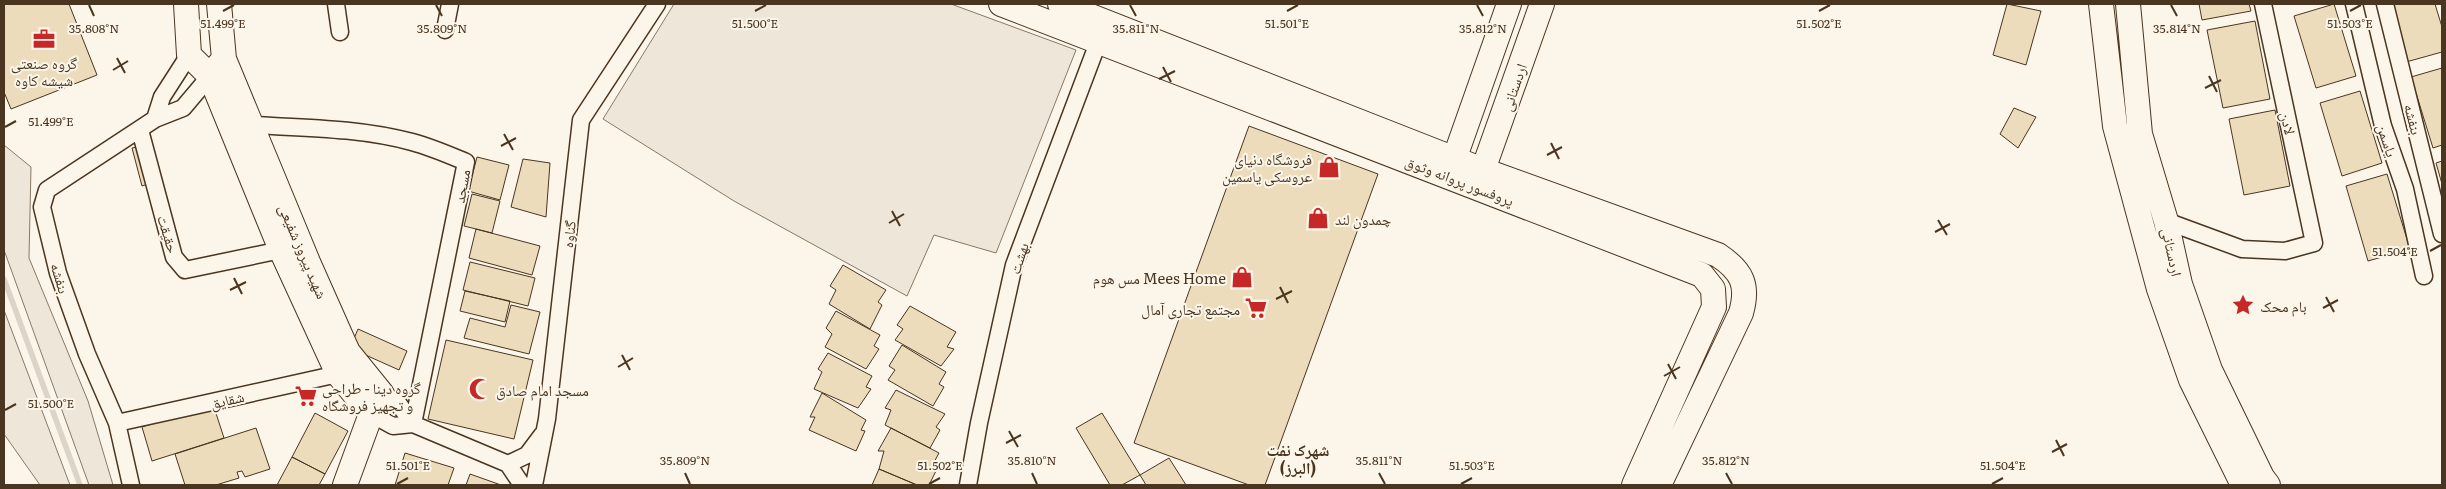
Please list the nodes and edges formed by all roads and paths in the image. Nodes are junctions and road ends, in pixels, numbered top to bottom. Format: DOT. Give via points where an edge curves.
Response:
graph roads {
  1 [pos="186,4"];
  2 [pos="218,4"];
  3 [pos="336,4"];
  4 [pos="450,4"];
  5 [pos="656,4"];
  6 [pos="1001,4"];
  7 [pos="1060,4"];
  8 [pos="1509,4"];
  9 [pos="1542,4"];
  10 [pos="2101,4"];
  11 [pos="2128,4"];
  12 [pos="2263,4"];
  13 [pos="2354,4"];
  14 [pos="2385,4"];
  15 [pos="445,30"];
  16 [pos="1103,31"];
  17 [pos="340,32"];
  18 [pos="189,56"];
  19 [pos="217,67"];
  20 [pos="155,119"];
  21 [pos="252,125"];
  22 [pos="140,130"];
  23 [pos="1451,167"];
  24 [pos="1480,178"];
  25 [pos="2137,212"];
  26 [pos="2166,221"];
  27 [pos="2442,234"];
  28 [pos="291,248"];
  29 [pos="2424,276"];
  30 [pos="347,370"];
  31 [pos="377,404"];
  32 [pos="117,423"];
  33 [pos="412,424"];
  34 [pos="544,432"];
  35 [pos="508,464"];
  36 [pos="131,485"];
  37 [pos="345,485"];
  38 [pos="522,485"];
  39 [pos="534,485"];
  40 [pos="968,485"];
  41 [pos="1634,485"];
  42 [pos="1659,485"];
  43 [pos="2243,485"];
  44 [pos="2268,485"];
  1 -- 18 [label="main road"];
  2 -- 19 [label="main road, شهید پیروز شفیعی"];
  3 -- 17 [label="street"];
  4 -- 15 [label="street"];
  5 -- 34 [label="street, گناوه" via="582,120"];
  6 -- 16 [label="main road, پروفسور پروانه وثوق"];
  7 -- 16 [label="main road, پروفسور پروانه وثوق"];
  8 -- 23 [label="main road, اردستانی"];
  9 -- 24 [label="main road, اردستانی"];
  10 -- 25 [label="main road, اردستانی" via="2115,126"];
  11 -- 26 [label="main road, اردستانی" via="2140,134"];
  12 -- 26 [label="street, لادن" via="2314,243 2285,251 2242,249"];
  13 -- 29 [label="street, یاسمن" via="2383,126 2405,189"];
  14 -- 27 [label="street, بنفشه"];
  16 -- 23 [label="main road, پروفسور پروانه وثوق"];
  16 -- 40 [label="street, بهشت" via="1014,264"];
  18 -- 19 [label="main road, شهید پیروز شفیعی"];
  18 -- 20 [label="street" via="162,96"];
  19 -- 20 [label="street" via="183,108"];
  19 -- 21 [label="main road, شهید پیروز شفیعی"];
  19 -- 28 [label="main road, شهید پیروز شفیعی"];
  20 -- 22 [label="street, بنفشه"];
  21 -- 28 [label="main road, شهید پیروز شفیعی"];
  21 -- 33 [label="street, مسجد" via="349,130 414,142 466,162"];
  22 -- 28 [label="street, حقیقت" via="174,257 185,270"];
  22 -- 32 [label="street, بنفشه" via="47,190 42,207 58,273 86,354"];
  23 -- 24 [label="main road, پروفسور پروانه وثوق"];
  24 -- 41 [label="main road, پروفسور پروانه وثوق" via="1702,274 1713,289 1714,307"];
  24 -- 42 [label="main road, پروفسور پروانه وثوق" via="1718,255 1733,265 1743,280 1745,298 1741,313"];
  25 -- 26 [label="main road"];
  25 -- 43 [label="main road, اردستانی" via="2159,289 2191,380"];
  26 -- 44 [label="main road, اردستانی" via="2180,284 2210,370"];
  28 -- 30 [label="main road, شهید پیروز شفیعی"];
  30 -- 31 [label="main road, شهید پیروز شفیعی"];
  30 -- 32 [label="street, شقایق"];
  31 -- 33 [label="street, شهید پیروز شفیعی" via="398,403"];
  31 -- 33 [label="street, شهید پیروز شفیعی" via="393,426"];
  31 -- 37 [label="main road"];
  32 -- 36 [label="street, بنفشه"];
  33 -- 35 [label="street, شهید پیروز شفیعی"];
  34 -- 35 [label="street" via="527,455"];
  34 -- 39 [label="street, گناوه"];
  35 -- 38 [label="street"];
}
